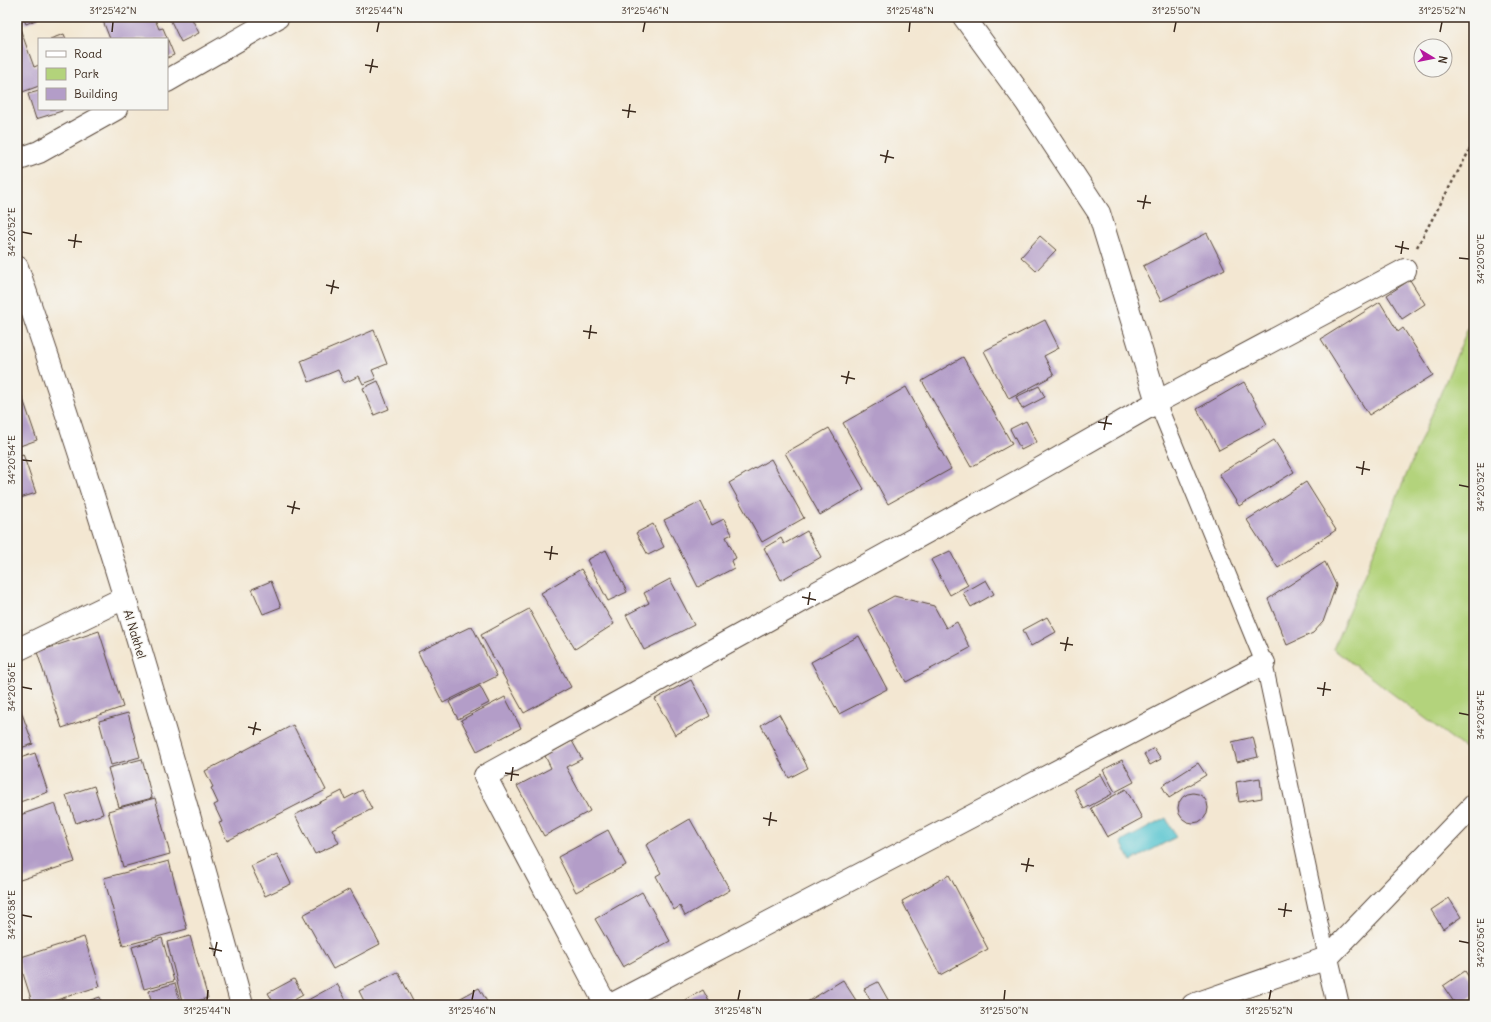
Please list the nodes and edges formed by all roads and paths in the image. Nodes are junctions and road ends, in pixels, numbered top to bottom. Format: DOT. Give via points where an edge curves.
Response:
graph roads {
  1 [pos="278,17"];
  2 [pos="964,17"];
  3 [pos="168,80"];
  4 [pos="114,110"];
  5 [pos="1474,142"];
  6 [pos="17,160"];
  7 [pos="17,267"];
  8 [pos="1405,270"];
  9 [pos="1157,402"];
  10 [pos="124,598"];
  11 [pos="17,650"];
  12 [pos="1264,663"];
  13 [pos="1474,805"];
  14 [pos="1327,958"];
  15 [pos="242,1005"];
  16 [pos="606,1005"];
  17 [pos="610,1005"];
  18 [pos="1193,1005"];
  19 [pos="1338,1005"];
  1 -- 3 [label="street"];
  2 -- 9 [label="street" via="1026,102 1099,213"];
  4 -- 6 [label="street" via="39,152"];
  5 -- 8 [label="path"];
  7 -- 10 [label="street, Al Nakhel" via="54,373"];
  8 -- 9 [label="street"];
  9 -- 12 [label="lane"];
  9 -- 16 [label="street" via="485,776"];
  10 -- 11 [label="street"];
  10 -- 15 [label="street, Al Nakhel" via="200,852"];
  12 -- 14 [label="lane"];
  12 -- 17 [label="street"];
  13 -- 14 [label="street"];
  14 -- 18 [label="street"];
  14 -- 19 [label="street"];
}
